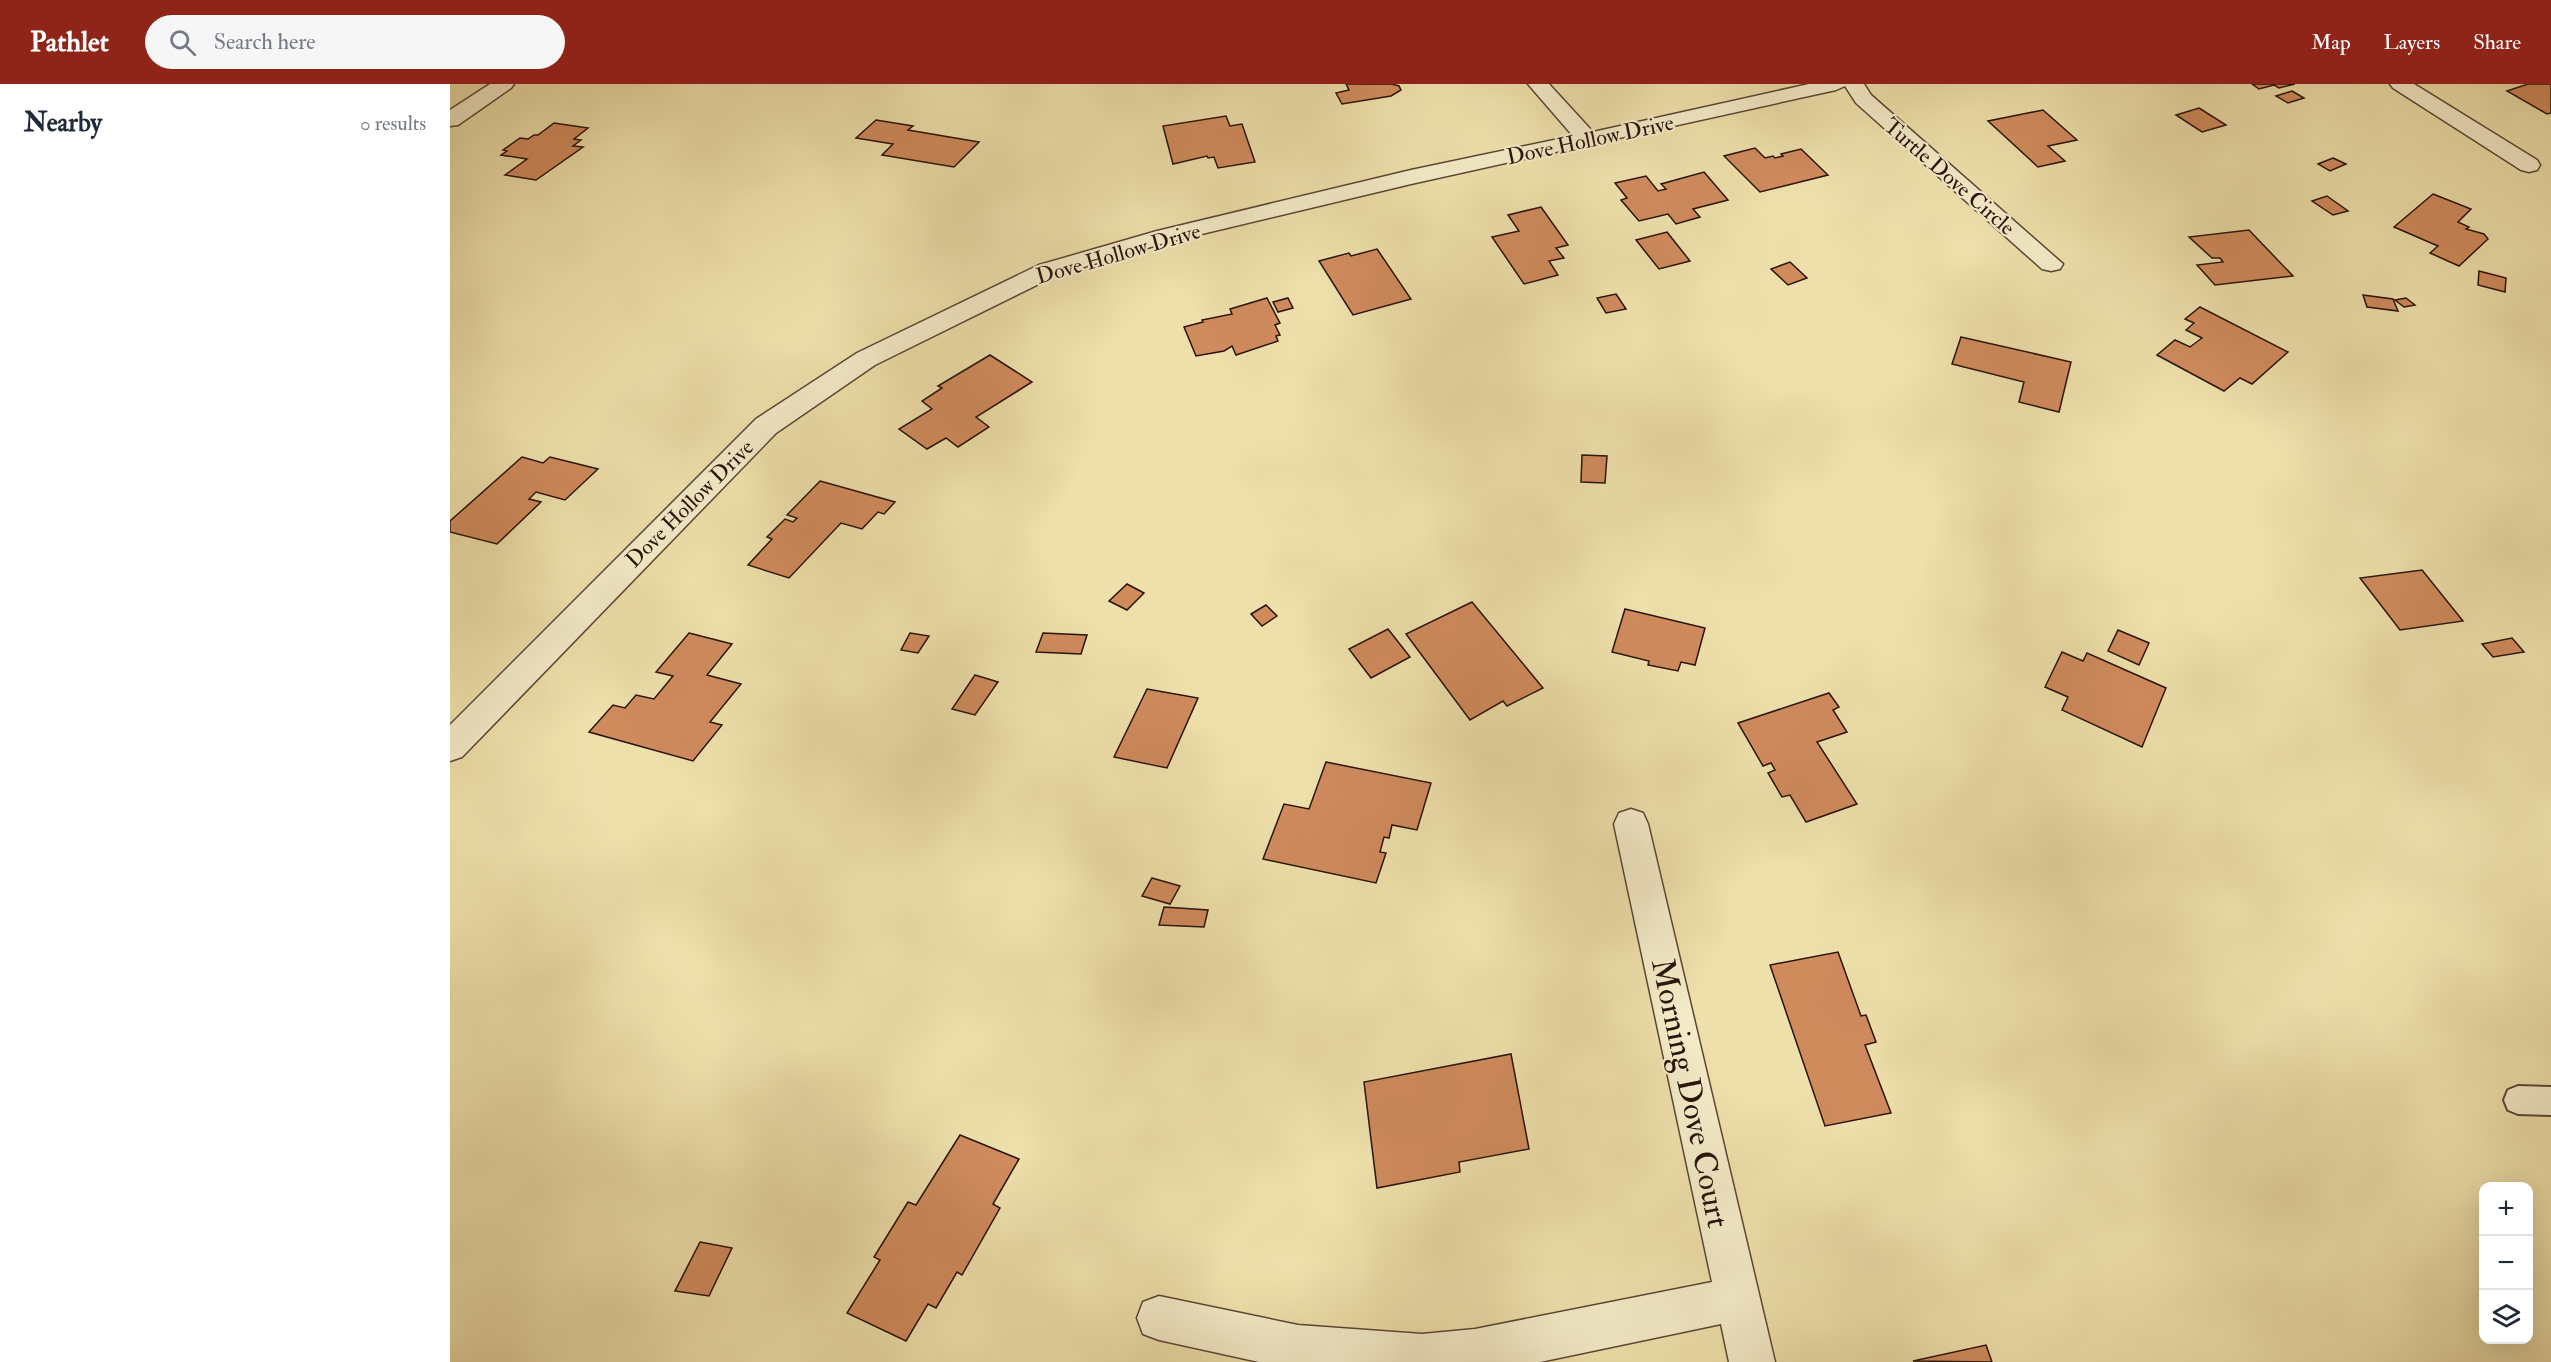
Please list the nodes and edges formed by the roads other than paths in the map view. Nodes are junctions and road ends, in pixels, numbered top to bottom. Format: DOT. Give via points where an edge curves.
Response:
graph roads {
  1 [pos="504,84"];
  2 [pos="1538,84"];
  3 [pos="1836,84"];
  4 [pos="1854,84"];
  5 [pos="2400,84"];
  6 [pos="450,120"];
  7 [pos="1587,139"];
  8 [pos="2529,165"];
  9 [pos="2050,264"];
  10 [pos="450,747"];
  11 [pos="1631,825"];
  12 [pos="2518,1100"];
  13 [pos="2551,1101"];
  14 [pos="1736,1299"];
  15 [pos="1159,1318"];
  16 [pos="1752,1362"];
  1 -- 6 [label="street"];
  2 -- 7 [label="street"];
  3 -- 7 [label="street, Dove Hollow Drive"];
  4 -- 9 [label="street, Turtle Dove Circle" via="1863,99"];
  5 -- 8 [label="street"];
  7 -- 10 [label="street, Dove Hollow Drive" via="1158,238 1048,270 866,359 766,426"];
  11 -- 14 [label="street, Morning Dove Court"];
  12 -- 13 [label="lane"];
  14 -- 15 [label="street" via="1487,1350 1422,1357 1298,1348"];
  14 -- 16 [label="street, Morning Dove Court"];
}
